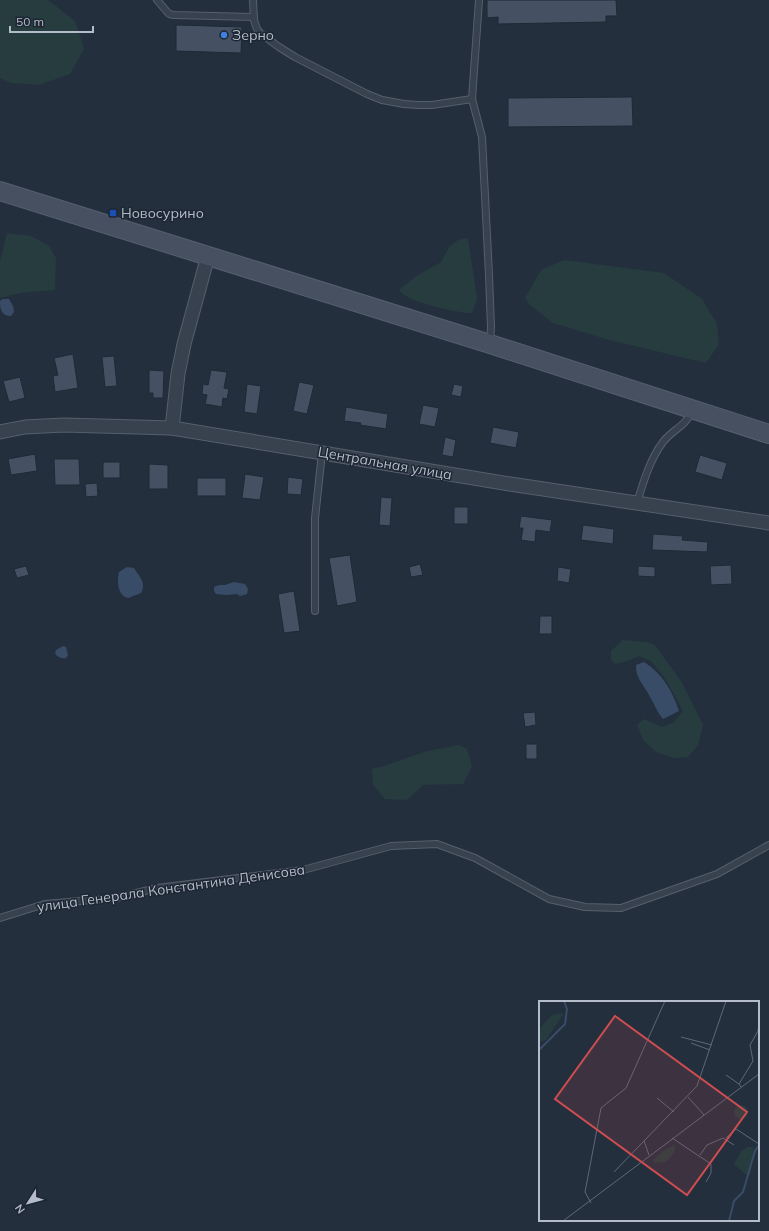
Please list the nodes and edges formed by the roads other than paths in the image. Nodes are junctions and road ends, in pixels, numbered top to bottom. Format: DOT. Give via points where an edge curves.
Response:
graph roads {
  1 [pos="157,0"];
  2 [pos="253,0"];
  3 [pos="479,0"];
  4 [pos="254,17"];
  5 [pos="472,99"];
  6 [pos="0,191"];
  7 [pos="208,256"];
  8 [pos="490,344"];
  9 [pos="692,410"];
  10 [pos="172,428"];
  11 [pos="0,432"];
  12 [pos="769,434"];
  13 [pos="322,452"];
  14 [pos="637,503"];
  15 [pos="769,523"];
  16 [pos="315,611"];
  17 [pos="769,845"];
  18 [pos="0,918"];
  1 -- 4 [label="lane" via="174,15"];
  2 -- 4 [label="lane"];
  3 -- 5 [label="lane"];
  4 -- 5 [label="lane" via="260,33 279,47 366,94 382,100 418,105"];
  5 -- 8 [label="lane" via="482,137 490,275"];
  6 -- 7 [label="main road"];
  7 -- 8 [label="main road"];
  7 -- 10 [label="street" via="184,344"];
  8 -- 9 [label="main road"];
  9 -- 12 [label="main road"];
  9 -- 14 [label="lane" via="689,418 663,442 648,469"];
  10 -- 11 [label="street, Центральная улица" via="76,425 25,427"];
  10 -- 13 [label="street, Центральная улица"];
  13 -- 14 [label="street, Центральная улица"];
  13 -- 16 [label="lane" via="315,518"];
  14 -- 15 [label="street, Центральная улица"];
  17 -- 18 [label="lane, улица Генерала Константина Денисова" via="717,874 621,908 585,906 549,899 475,858 437,844 390,846 303,870 157,888 116,898 45,904"];
}
